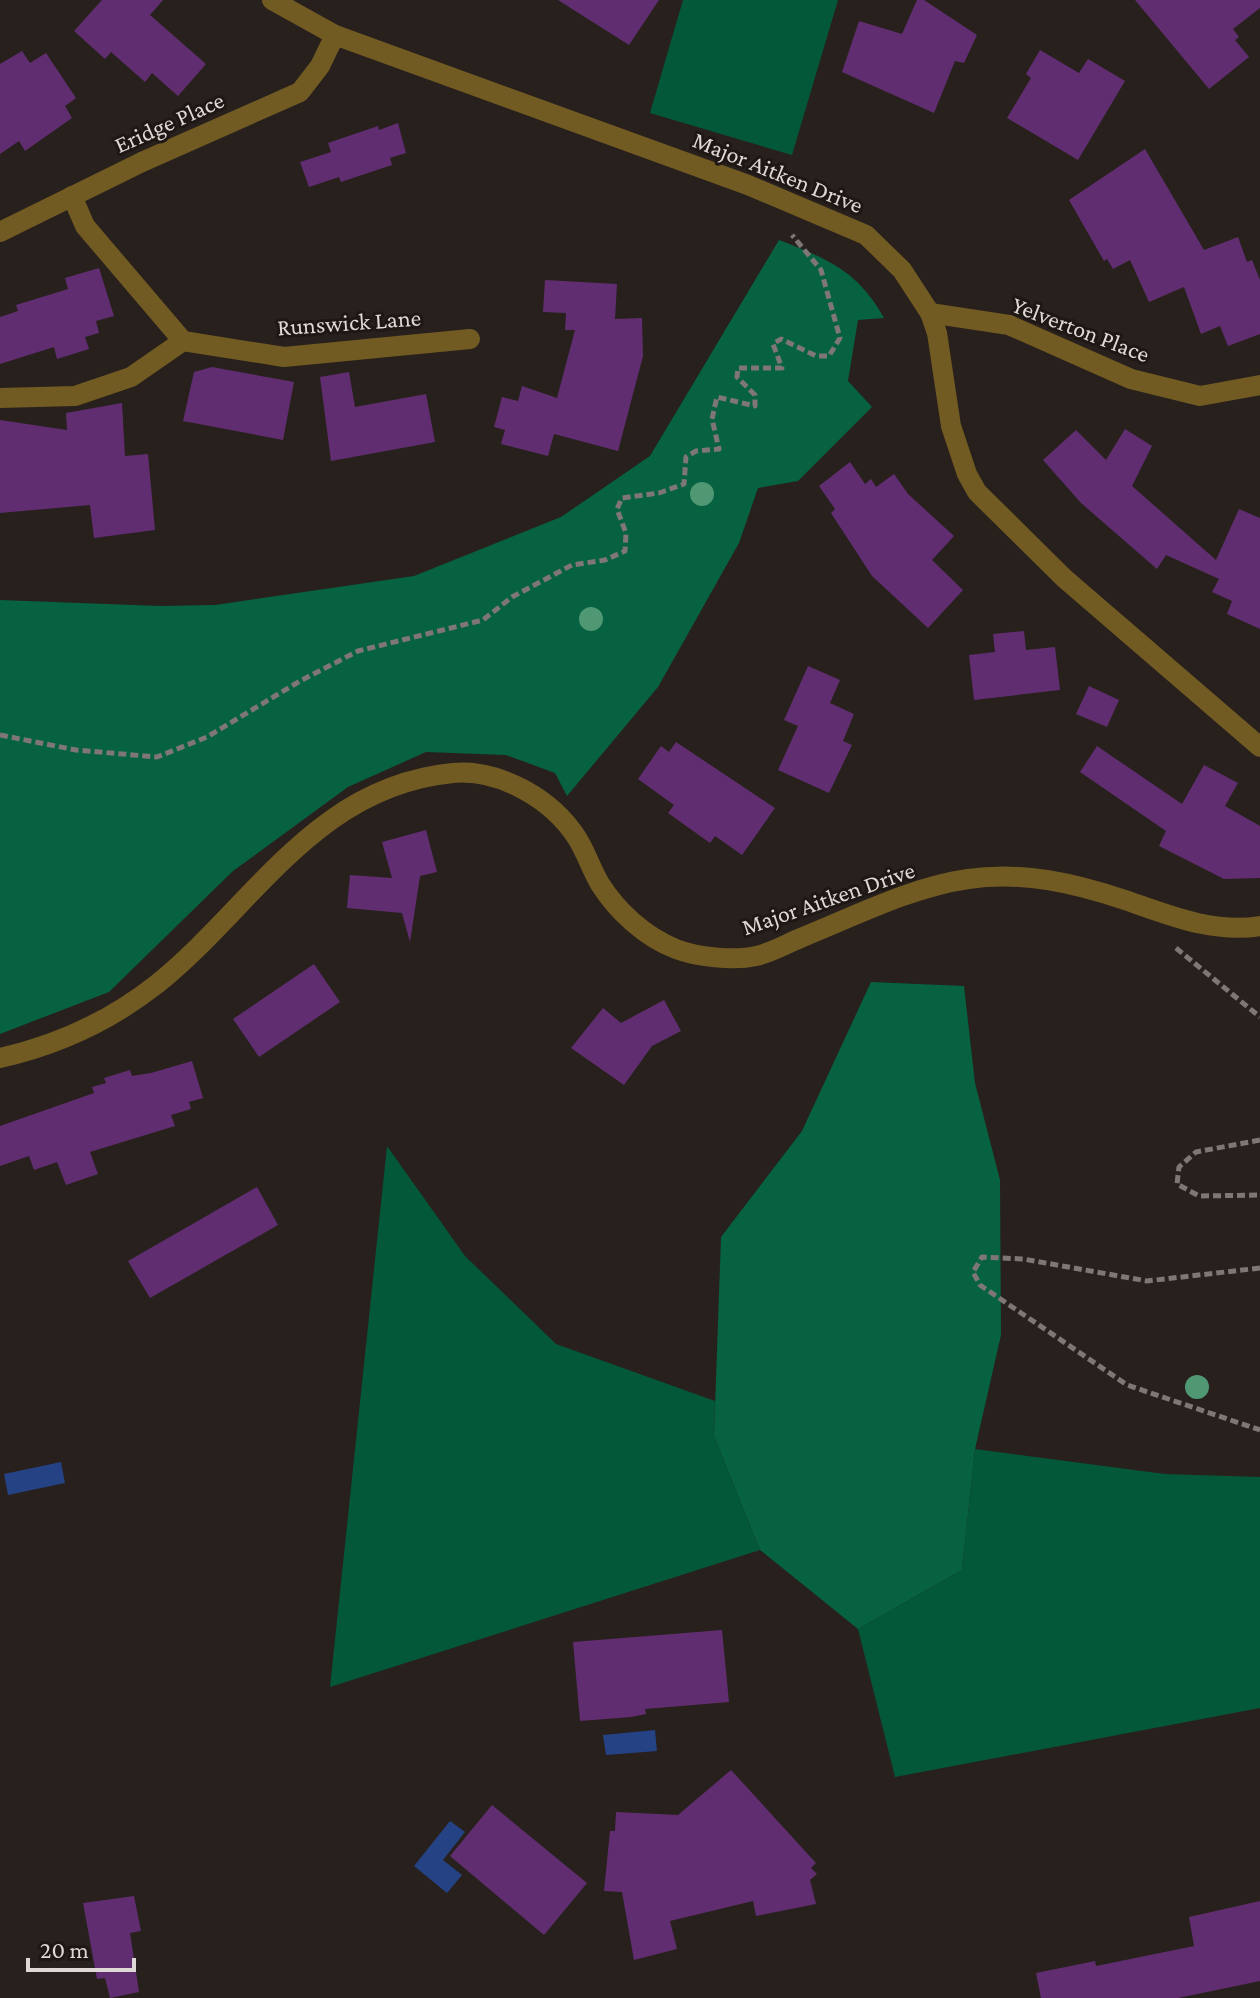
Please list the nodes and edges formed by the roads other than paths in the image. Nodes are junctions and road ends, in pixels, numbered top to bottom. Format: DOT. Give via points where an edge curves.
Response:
graph roads {
  1 [pos="272,0"];
  2 [pos="335,35"];
  3 [pos="72,196"];
  4 [pos="0,232"];
  5 [pos="930,313"];
  6 [pos="470,339"];
  7 [pos="183,341"];
  8 [pos="1260,385"];
  9 [pos="0,398"];
  10 [pos="1260,747"];
  11 [pos="1260,926"];
  12 [pos="0,1058"];
  1 -- 2 [label="street, Major Aitken Drive"];
  2 -- 3 [label="street, Eridge Place" via="300,92"];
  2 -- 5 [label="street, Major Aitken Drive" via="845,224 887,252"];
  3 -- 4 [label="street, Eridge Place"];
  3 -- 7 [label="street" via="85,226"];
  5 -- 8 [label="street, Yelverton Place" via="1009,325 1131,379 1200,396"];
  5 -- 10 [label="street, Major Aitken Drive" via="951,426 977,492 1064,578"];
  6 -- 7 [label="street, Runswick Lane" via="284,357"];
  7 -- 9 [label="street" via="131,377 75,396"];
  11 -- 12 [label="street, Major Aitken Drive" via="1206,925 1055,880 990,876 963,879 879,906 755,957 678,950 620,912 576,836 539,801 517,785 459,772 387,790 322,823 159,983 81,1032"];
}
